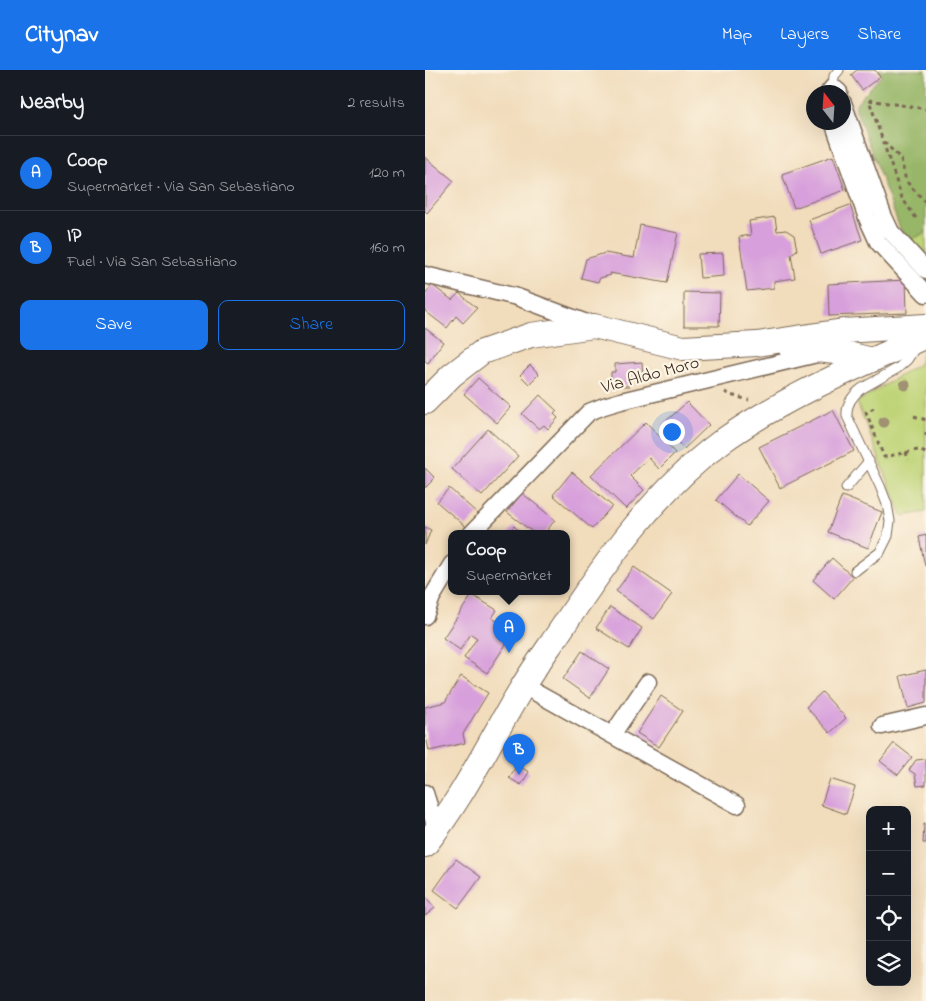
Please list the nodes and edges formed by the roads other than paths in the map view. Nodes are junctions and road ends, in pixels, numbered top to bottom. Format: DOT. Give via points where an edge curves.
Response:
graph roads {
  1 [pos="839,70"];
  2 [pos="834,85"];
  3 [pos="851,125"];
  4 [pos="836,130"];
  5 [pos="926,270"];
  6 [pos="425,275"];
  7 [pos="926,294"];
  8 [pos="594,326"];
  9 [pos="924,334"];
  10 [pos="757,344"];
  11 [pos="829,351"];
  12 [pos="872,360"];
  13 [pos="841,373"];
  14 [pos="425,402"];
  15 [pos="869,462"];
  16 [pos="846,488"];
  17 [pos="475,530"];
  18 [pos="448,569"];
  19 [pos="855,572"];
  20 [pos="425,616"];
  21 [pos="648,682"];
  22 [pos="524,686"];
  23 [pos="926,716"];
  24 [pos="882,726"];
  25 [pos="612,735"];
  26 [pos="425,792"];
  27 [pos="737,805"];
  28 [pos="431,838"];
  1 -- 2 [label="lane" via="834,76"];
  3 -- 5 [label="street" via="891,232"];
  4 -- 7 [label="street" via="878,242"];
  6 -- 8 [label="street" via="517,297"];
  8 -- 10 [label="street" via="683,348"];
  8 -- 14 [label="street" via="531,335 482,352 452,374"];
  9 -- 10 [label="street" via="843,330"];
  9 -- 12 [label="street"];
  9 -- 15 [label="lane" via="903,364 861,389 850,400 847,416"];
  10 -- 11 [label="street"];
  11 -- 12 [label="street"];
  11 -- 13 [label="street"];
  11 -- 17 [label="street, Via Aldo Moro" via="719,376 589,412"];
  12 -- 13 [label="street"];
  13 -- 22 [label="street" via="764,414 721,442 676,480 599,571"];
  15 -- 16 [label="lane"];
  15 -- 19 [label="lane" via="887,504 889,530 880,552"];
  18 -- 20 [label="street"];
  21 -- 25 [label="street"];
  22 -- 25 [label="street"];
  22 -- 28 [label="street"];
  23 -- 24 [label="street"];
  25 -- 27 [label="street"];
  26 -- 28 [label="street"];
}
